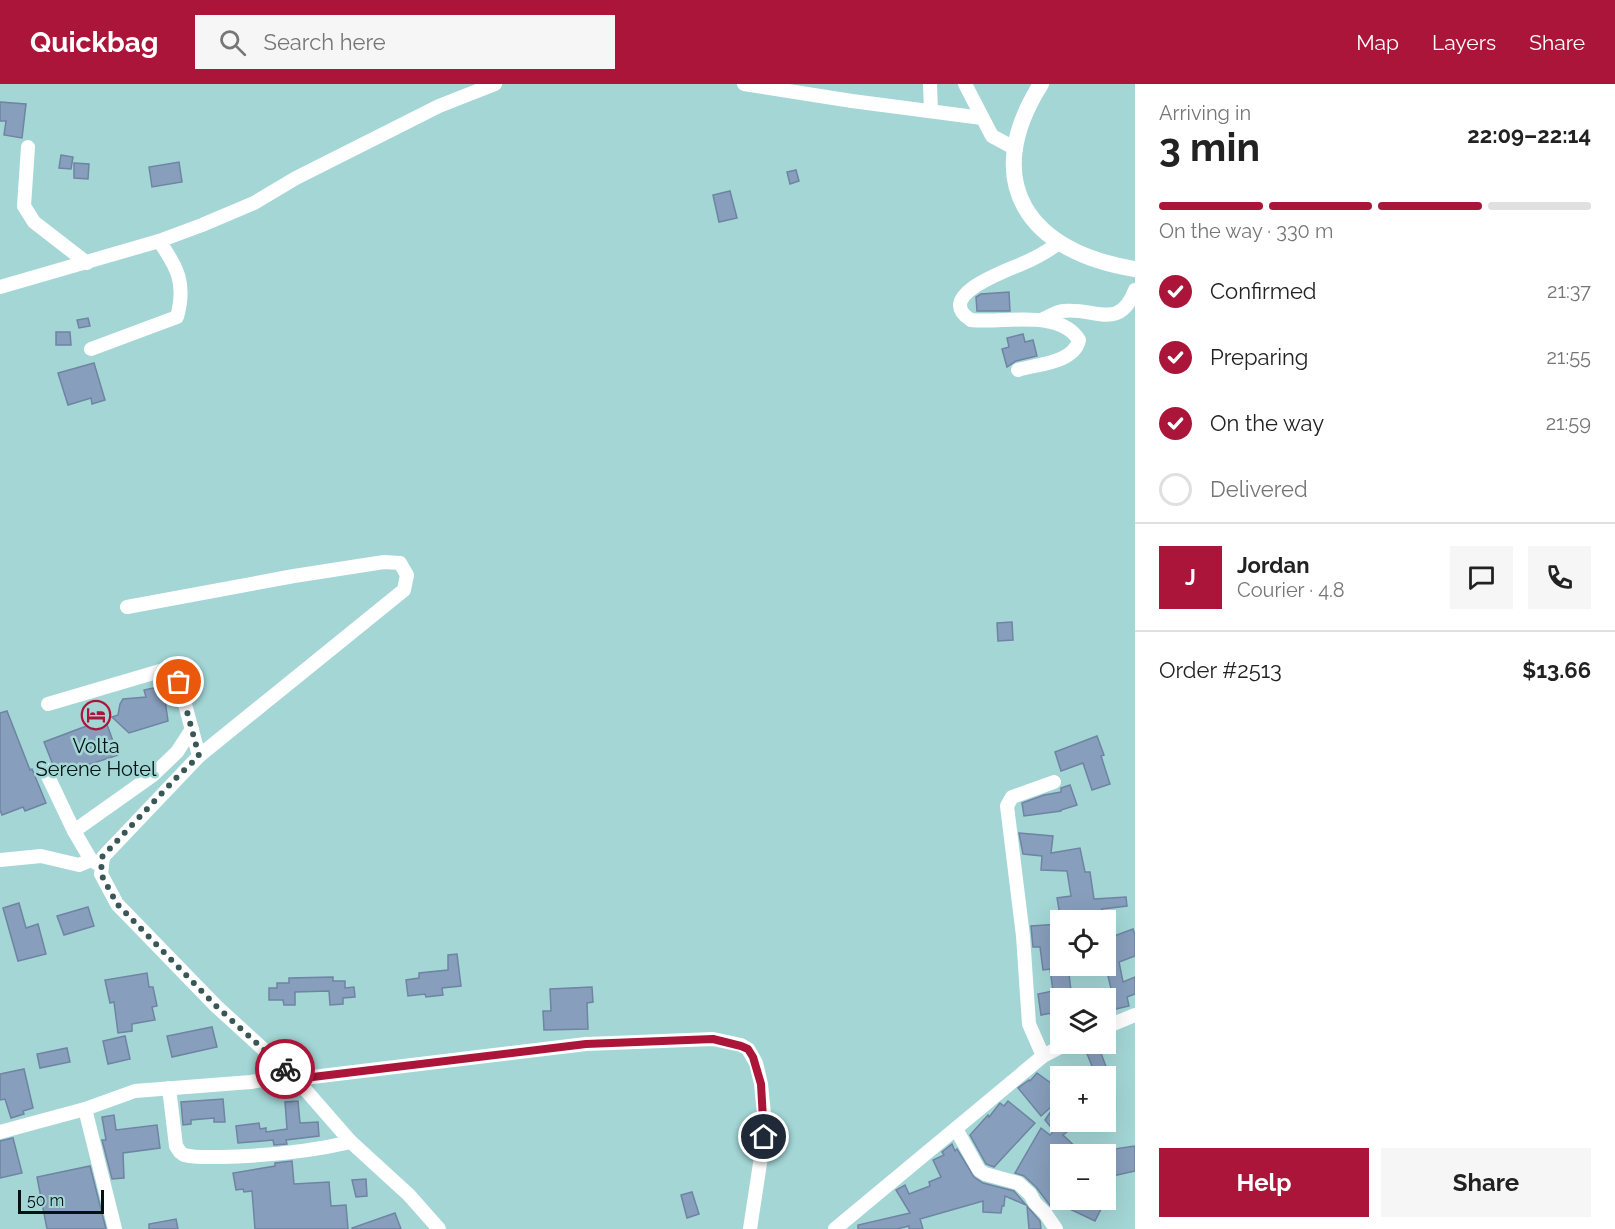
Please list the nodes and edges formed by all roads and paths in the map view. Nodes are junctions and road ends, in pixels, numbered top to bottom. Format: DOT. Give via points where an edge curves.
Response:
graph roads {
  1 [pos="495,84"];
  2 [pos="744,84"];
  3 [pos="930,84"];
  4 [pos="965,84"];
  5 [pos="1041,84"];
  6 [pos="931,111"];
  7 [pos="982,118"];
  8 [pos="28,147"];
  9 [pos="1016,149"];
  10 [pos="159,241"];
  11 [pos="1059,243"];
  12 [pos="87,263"];
  13 [pos="1135,269"];
  14 [pos="0,287"];
  15 [pos="1135,290"];
  16 [pos="1041,320"];
  17 [pos="91,349"];
  18 [pos="1018,370"];
  19 [pos="127,607"];
  20 [pos="48,704"];
  21 [pos="192,729"];
  22 [pos="199,756"];
  23 [pos="44,768"];
  24 [pos="1054,782"];
  25 [pos="74,831"];
  26 [pos="0,860"];
  27 [pos="97,863"];
  28 [pos="1135,1015"];
  29 [pos="1116,1023"];
  30 [pos="1050,1052"];
  31 [pos="1043,1056"];
  32 [pos="296,1079"];
  33 [pos="169,1088"];
  34 [pos="85,1109"];
  35 [pos="956,1129"];
  36 [pos="0,1132"];
  37 [pos="351,1142"];
  38 [pos="115,1229"];
  39 [pos="439,1229"];
  40 [pos="750,1229"];
  41 [pos="835,1229"];
  42 [pos="1056,1229"];
  1 -- 10 [label="street" via="428,111 254,202"];
  2 -- 6 [label="street"];
  3 -- 6 [label="street"];
  4 -- 7 [label="street"];
  5 -- 9 [label="main road" via="1024,118"];
  6 -- 7 [label="street"];
  7 -- 9 [label="street" via="992,136"];
  8 -- 12 [label="street" via="24,206 34,222"];
  9 -- 11 [label="main road" via="1021,202 1035,224"];
  10 -- 12 [label="street"];
  10 -- 17 [label="street" via="177,268 182,300 177,317"];
  11 -- 13 [label="main road"];
  11 -- 16 [label="street" via="976,285 961,304 971,320"];
  12 -- 14 [label="street"];
  15 -- 16 [label="street" via="1124,309 1114,314 1063,311"];
  16 -- 18 [label="street" via="1073,332 1079,340 1076,348 1057,359"];
  19 -- 22 [label="street" via="384,562 400,563 407,575 404,590"];
  20 -- 21 [label="street" via="167,669 179,682"];
  21 -- 22 [label="street"];
  21 -- 25 [label="street" via="177,752 153,775"];
  22 -- 27 [label="street"];
  23 -- 25 [label="street"];
  24 -- 31 [label="street" via="1012,797 1007,806 1029,1024"];
  25 -- 27 [label="street"];
  26 -- 27 [label="street" via="41,856 79,865"];
  27 -- 32 [label="street" via="117,904 216,1006"];
  28 -- 29 [label="street"];
  30 -- 31 [label="street"];
  31 -- 35 [label="street"];
  32 -- 33 [label="street" via="280,1077"];
  32 -- 37 [label="street"];
  32 -- 40 [label="street" via="586,1044 713,1039 741,1046 748,1049 756,1063 764,1114"];
  33 -- 34 [label="street" via="135,1091"];
  33 -- 37 [label="street" via="176,1146 184,1155 294,1153"];
  34 -- 36 [label="street"];
  34 -- 38 [label="street"];
  35 -- 41 [label="street"];
  35 -- 42 [label="street" via="979,1170 1018,1183"];
  37 -- 39 [label="street" via="409,1195"];
}
